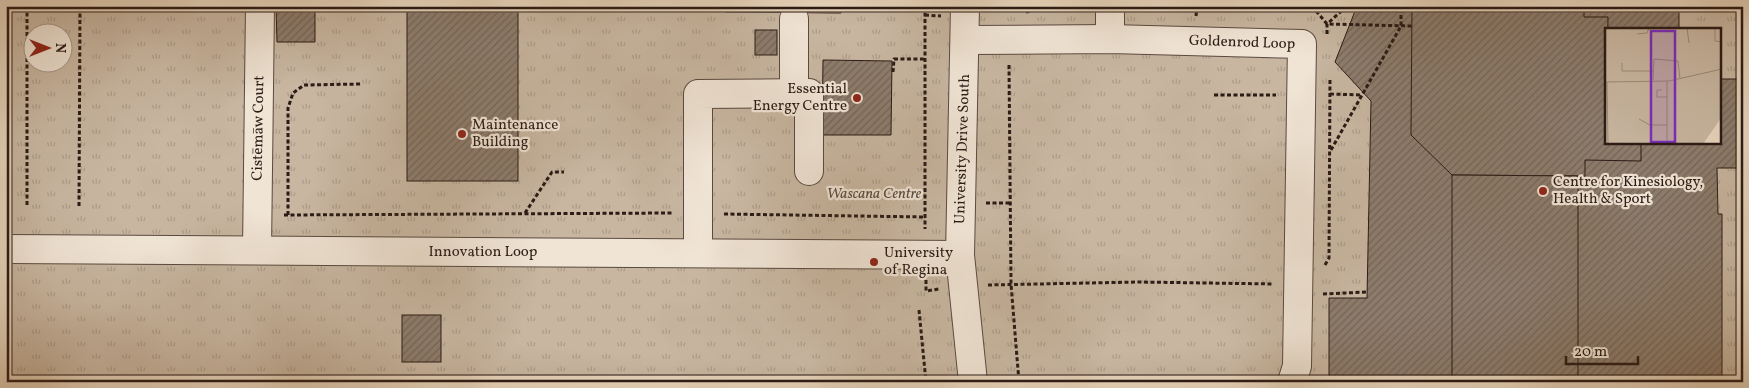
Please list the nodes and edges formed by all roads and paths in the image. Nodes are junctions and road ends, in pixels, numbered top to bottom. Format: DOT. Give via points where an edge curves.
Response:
graph roads {
  1 [pos="28,6"];
  2 [pos="80,6"];
  3 [pos="260,6"];
  4 [pos="925,6"];
  5 [pos="965,6"];
  6 [pos="1110,6"];
  7 [pos="1312,6"];
  8 [pos="1401,6"];
  9 [pos="794,19"];
  10 [pos="1401,26"];
  11 [pos="1412,26"];
  12 [pos="966,40"];
  13 [pos="1001,40"];
  14 [pos="1110,40"];
  15 [pos="924,59"];
  16 [pos="893,72"];
  17 [pos="361,84"];
  18 [pos="794,93"];
  19 [pos="1330,151"];
  20 [pos="809,171"];
  21 [pos="564,172"];
  22 [pos="27,205"];
  23 [pos="79,206"];
  24 [pos="698,213"];
  25 [pos="524,214"];
  26 [pos="258,215"];
  27 [pos="288,215"];
  28 [pos="924,217"];
  29 [pos="6,249"];
  30 [pos="257,250"];
  31 [pos="698,253"];
  32 [pos="927,255"];
  33 [pos="960,256"];
  34 [pos="1011,284"];
  35 [pos="963,286"];
  36 [pos="1368,292"];
  37 [pos="1298,294"];
  38 [pos="919,310"];
  39 [pos="926,382"];
  40 [pos="973,382"];
  41 [pos="1020,382"];
  42 [pos="1292,382"];
  1 -- 22 [label="path"];
  2 -- 23 [label="path"];
  3 -- 26 [label="street, Cistēmāw Court"];
  4 -- 15 [label="path"];
  5 -- 12 [label="street, University Drive South"];
  6 -- 14 [label="street"];
  7 -- 10 [label="path" via="1327,24"];
  8 -- 10 [label="path"];
  9 -- 18 [label="street"];
  10 -- 11 [label="path"];
  10 -- 19 [label="path"];
  12 -- 13 [label="street, Goldenrod Loop"];
  12 -- 33 [label="street, University Drive South"];
  13 -- 14 [label="street, Goldenrod Loop"];
  13 -- 34 [label="path" via="1009,58"];
  14 -- 37 [label="street, Goldenrod Loop" via="1302,44"];
  15 -- 16 [label="path" via="894,59"];
  15 -- 28 [label="path"];
  17 -- 27 [label="path" via="304,85 293,93 288,108"];
  18 -- 20 [label="street" via="809,93"];
  18 -- 24 [label="street" via="698,94"];
  21 -- 25 [label="path" via="552,172"];
  24 -- 25 [label="path"];
  24 -- 28 [label="path"];
  24 -- 31 [label="street"];
  25 -- 27 [label="path"];
  26 -- 27 [label="path"];
  26 -- 30 [label="street, Cistēmāw Court"];
  28 -- 32 [label="path"];
  29 -- 30 [label="street, Innovation Loop"];
  30 -- 31 [label="street, Innovation Loop"];
  31 -- 32 [label="street, Innovation Loop"];
  32 -- 33 [label="street, Innovation Loop"];
  32 -- 35 [label="path" via="926,290"];
  33 -- 35 [label="street, University Drive South"];
  34 -- 35 [label="path"];
  34 -- 37 [label="path" via="1271,283"];
  34 -- 41 [label="path"];
  35 -- 40 [label="street, University Drive South"];
  36 -- 37 [label="path"];
  37 -- 42 [label="street, Goldenrod Loop" via="1297,366"];
  38 -- 39 [label="path"];
}
